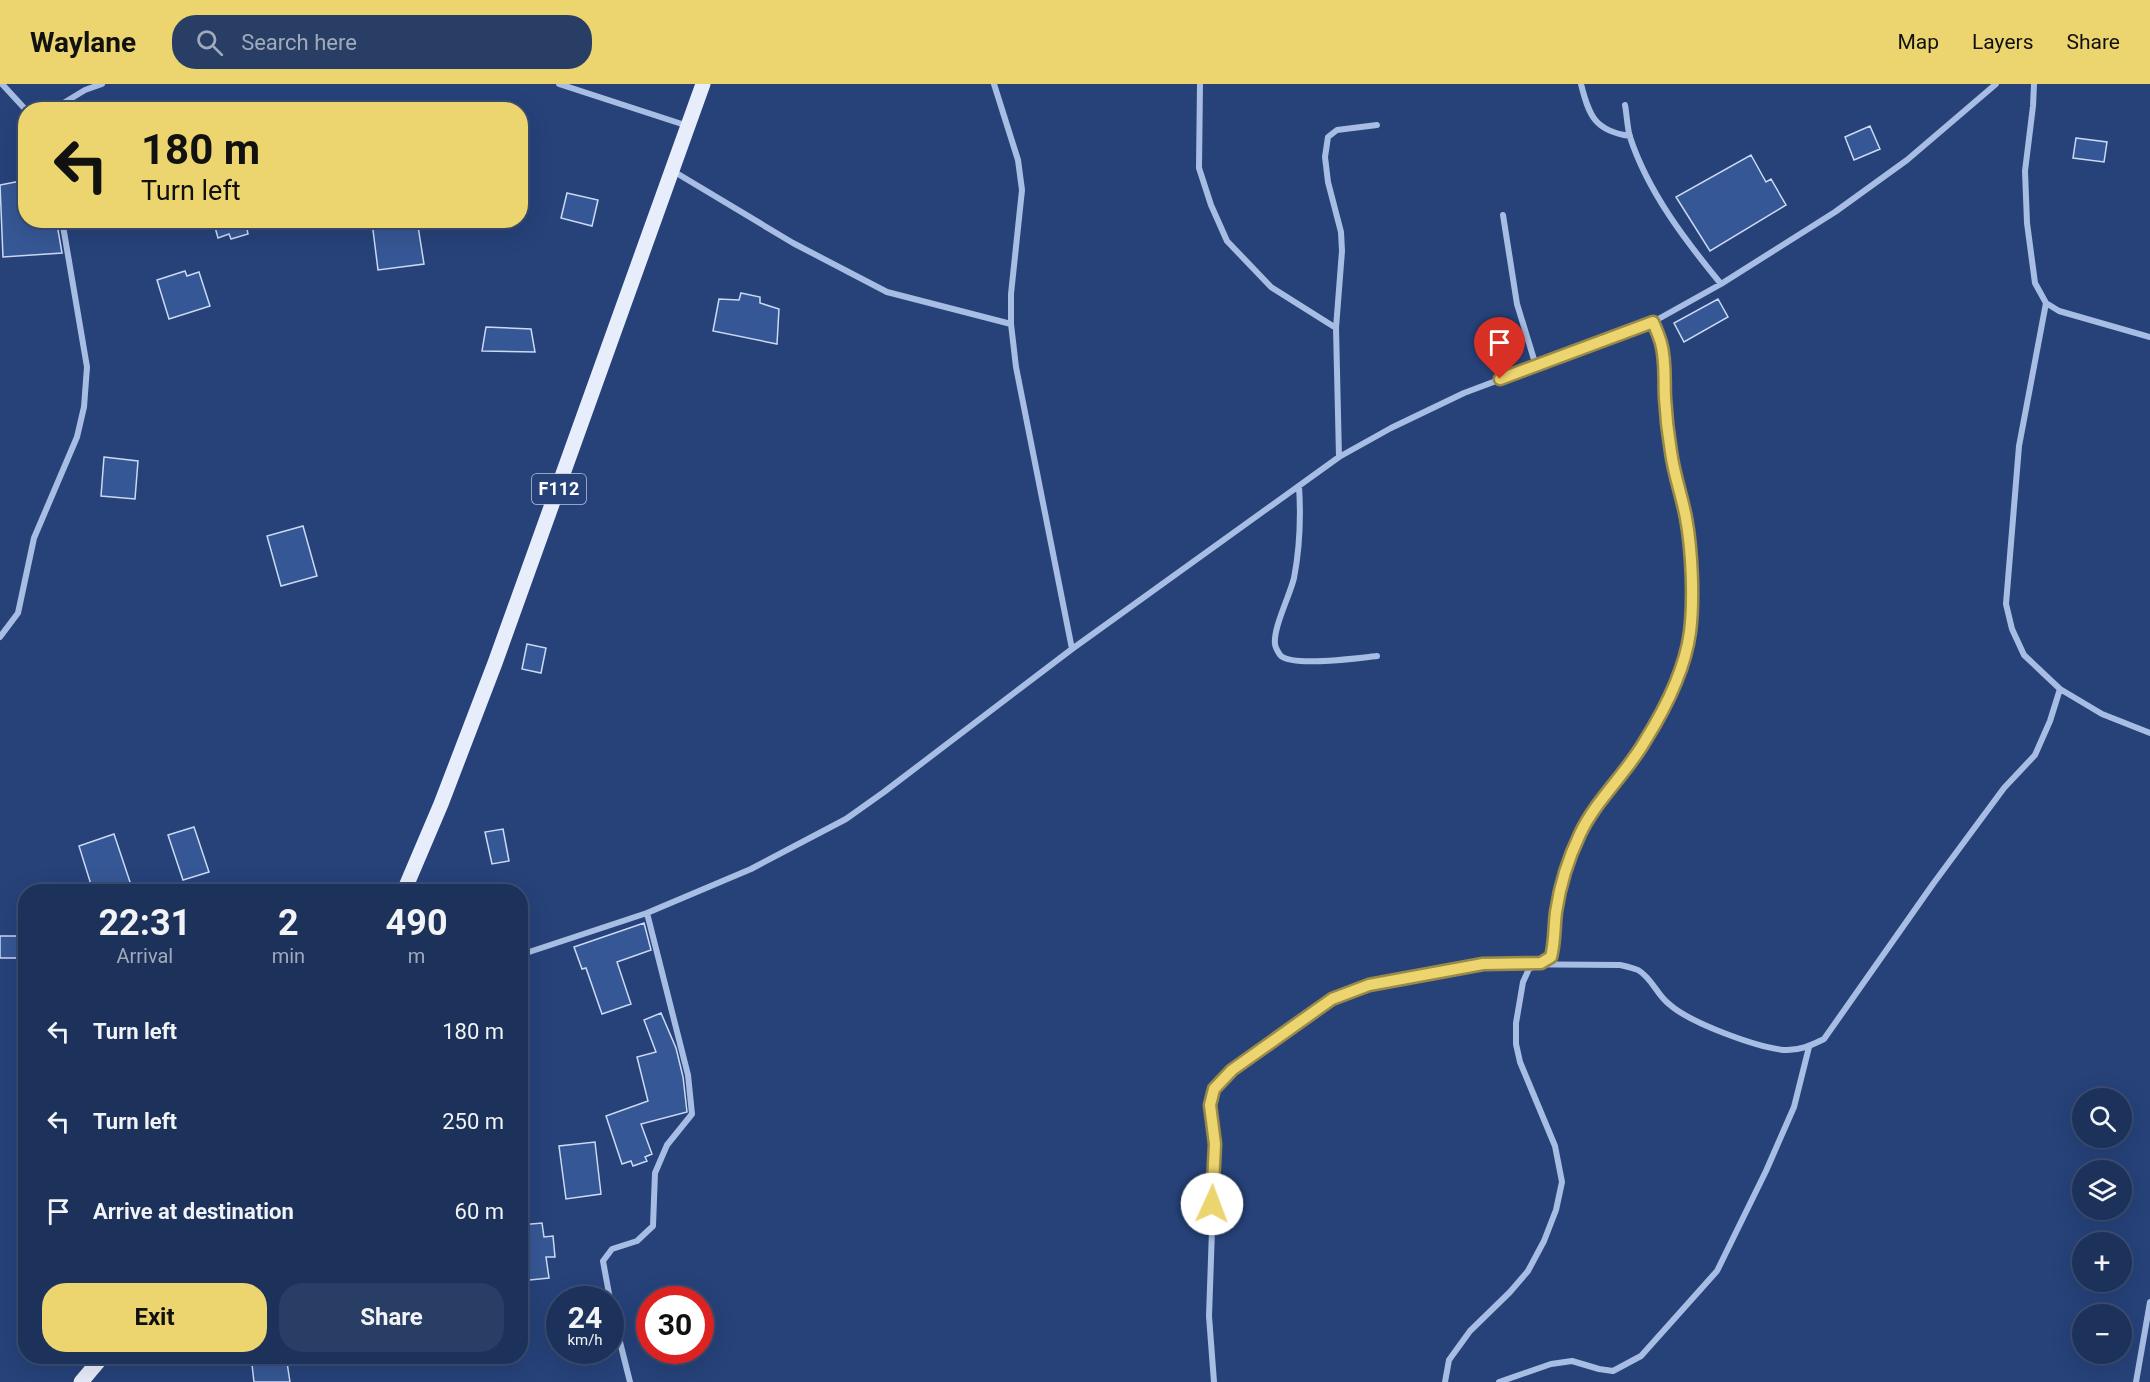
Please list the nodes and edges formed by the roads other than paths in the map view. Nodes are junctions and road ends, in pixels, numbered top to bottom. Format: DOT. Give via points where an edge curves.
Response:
graph roads {
  1 [pos="2,84"];
  2 [pos="102,84"];
  3 [pos="559,84"];
  4 [pos="703,84"];
  5 [pos="994,84"];
  6 [pos="1200,84"];
  7 [pos="1581,84"];
  8 [pos="1996,84"];
  9 [pos="2034,84"];
  10 [pos="19,102"];
  11 [pos="65,102"];
  12 [pos="1626,105"];
  13 [pos="1377,125"];
  14 [pos="688,126"];
  15 [pos="1630,136"];
  16 [pos="673,171"];
  17 [pos="1503,215"];
  18 [pos="63,228"];
  19 [pos="1720,284"];
  20 [pos="2046,303"];
  21 [pos="1653,322"];
  22 [pos="1011,324"];
  23 [pos="1336,328"];
  24 [pos="2150,337"];
  25 [pos="1536,366"];
  26 [pos="1339,457"];
  27 [pos="1299,486"];
  28 [pos="0,637"];
  29 [pos="1072,649"];
  30 [pos="1377,656"];
  31 [pos="2060,689"];
  32 [pos="2150,733"];
  33 [pos="407,884"];
  34 [pos="647,913"];
  35 [pos="528,952"];
  36 [pos="1541,963"];
  37 [pos="1809,1047"];
  38 [pos="607,1286"];
  39 [pos="2150,1302"];
  40 [pos="624,1357"];
  41 [pos="96,1364"];
  42 [pos="81,1382"];
  43 [pos="630,1382"];
  44 [pos="1214,1382"];
  45 [pos="1445,1382"];
  46 [pos="1499,1382"];
  47 [pos="2136,1382"];
  1 -- 10 [label="street"];
  2 -- 11 [label="street"];
  3 -- 14 [label="street"];
  4 -- 14 [label="main road, F112"];
  5 -- 22 [label="street" via="1018,160 1022,190"];
  6 -- 23 [label="street" via="1199,168 1227,241 1271,287"];
  7 -- 15 [label="street" via="1587,106 1601,128"];
  8 -- 19 [label="street" via="1908,160 1835,212"];
  9 -- 20 [label="street" via="2025,171 2027,213 2035,283"];
  12 -- 15 [label="street"];
  13 -- 23 [label="street" via="1337,130 1328,137 1328,182 1342,251"];
  14 -- 16 [label="main road, F112"];
  15 -- 19 [label="street" via="1654,191"];
  16 -- 22 [label="street" via="793,243 887,292"];
  16 -- 33 [label="main road, F112" via="495,663"];
  17 -- 25 [label="street" via="1517,304"];
  18 -- 28 [label="street" via="87,367 84,407 77,437 34,538 18,613"];
  19 -- 21 [label="street"];
  20 -- 24 [label="street" via="2059,311"];
  20 -- 31 [label="street" via="2019,446 2006,604 2024,655"];
  21 -- 25 [label="street"];
  21 -- 36 [label="street" via="1665,365 1668,432 1686,519 1691,569 1690,632 1681,667 1658,719 1581,832 1561,883 1551,957"];
  22 -- 29 [label="street" via="1016,367"];
  23 -- 26 [label="street"];
  25 -- 26 [label="street" via="1464,393"];
  26 -- 27 [label="street"];
  27 -- 29 [label="street"];
  27 -- 30 [label="street" via="1301,522 1294,576 1276,630 1275,645 1281,656 1297,662"];
  29 -- 34 [label="street" via="846,819 751,869"];
  31 -- 32 [label="street" via="2102,714"];
  31 -- 37 [label="street" via="2035,755 1996,798 1824,1039"];
  34 -- 35 [label="street"];
  34 -- 38 [label="street" via="688,1074 692,1114 667,1145 655,1173 652,1226 637,1241 612,1249 603,1262"];
  36 -- 37 [label="street" via="1620,965 1637,970 1667,1003 1688,1018 1744,1040 1785,1050"];
  36 -- 44 [label="street" via="1483,964 1369,985 1332,999 1232,1070 1214,1089 1210,1105 1215,1144 1209,1316"];
  36 -- 45 [label="street" via="1529,969 1523,982 1516,1044 1555,1146 1562,1182 1556,1210 1528,1271 1470,1331 1449,1360"];
  37 -- 46 [label="street" via="1794,1107 1717,1271 1641,1356 1613,1371 1572,1361"];
  39 -- 47 [label="street"];
  40 -- 43 [label="street"];
  41 -- 42 [label="main road"];
}
